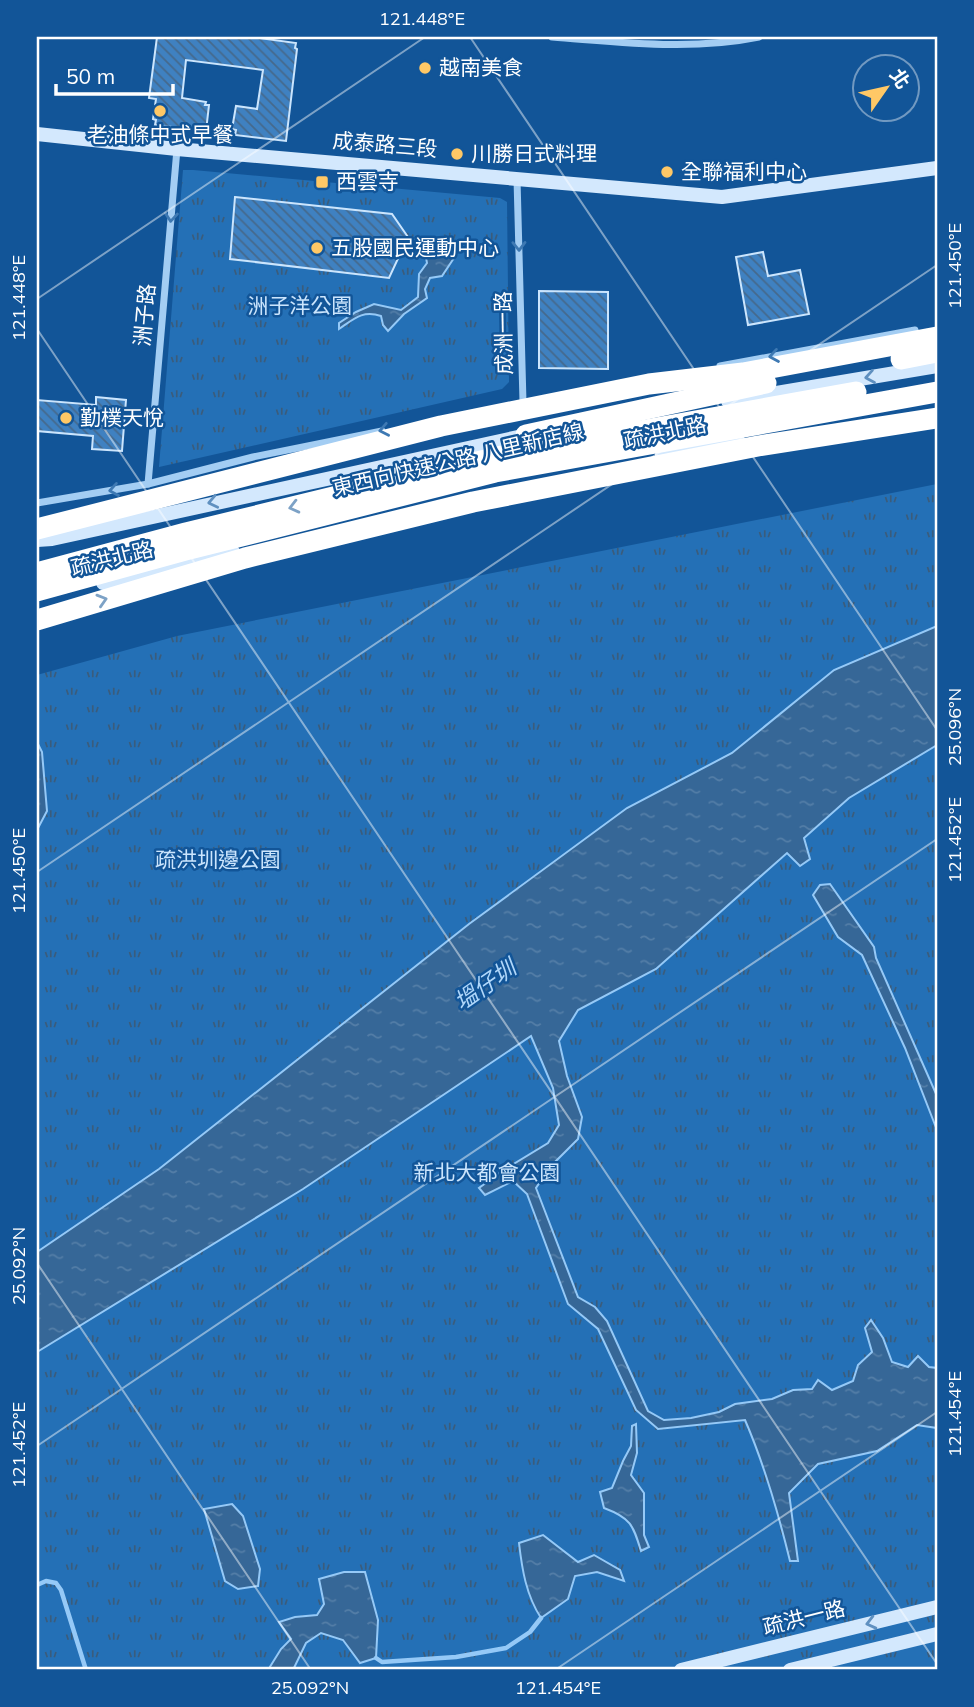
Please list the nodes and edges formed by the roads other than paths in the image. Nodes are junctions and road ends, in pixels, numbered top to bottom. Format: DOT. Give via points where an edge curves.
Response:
graph roads {
  1 [pos="552,37"];
  2 [pos="759,37"];
  3 [pos="37,134"];
  4 [pos="177,149"];
  5 [pos="937,168"];
  6 [pos="517,178"];
  7 [pos="931,333"];
  8 [pos="937,352"];
  9 [pos="937,366"];
  10 [pos="709,368"];
  11 [pos="695,370"];
  12 [pos="937,379"];
  13 [pos="937,392"];
  14 [pos="523,402"];
  15 [pos="937,410"];
  16 [pos="937,418"];
  17 [pos="415,424"];
  18 [pos="388,429"];
  19 [pos="937,429"];
  20 [pos="526,435"];
  21 [pos="148,484"];
  22 [pos="491,491"];
  23 [pos="37,503"];
  24 [pos="41,535"];
  25 [pos="37,573"];
  26 [pos="37,591"];
  27 [pos="37,599"];
  28 [pos="37,620"];
  29 [pos="937,1607"];
  30 [pos="937,1634"];
  31 [pos="681,1670"];
  32 [pos="790,1670"];
  1 -- 2 [label="street" via="669,46"];
  3 -- 4 [label="street, 成泰路三段"];
  4 -- 6 [label="street, 成泰路三段"];
  4 -- 21 [label="street, 洲子路, one-way"];
  5 -- 6 [label="street, 成泰路三段" via="722,197"];
  6 -- 14 [label="street, 成洲一路, one-way"];
  7 -- 10 [label="street, one-way"];
  7 -- 24 [label="highway" via="743,373 649,384 441,426"];
  8 -- 20 [label="highway" via="745,387"];
  9 -- 20 [label="street, 疏洪北路, one-way"];
  11 -- 14 [label="street"];
  12 -- 25 [label="highway, 東西向快速公路 八里新店線, one-way" via="502,456"];
  13 -- 26 [label="highway, 東西向快速公路 八里新店線" via="495,472"];
  14 -- 17 [label="street"];
  15 -- 22 [label="street, 疏洪北路" via="710,444"];
  28 -- 16 [label="highway, one-way" via="245,558 473,502 758,446"];
  18 -- 21 [label="street, one-way"];
  19 -- 22 [label="highway" via="557,497"];
  20 -- 24 [label="street, 疏洪北路, one-way"];
  21 -- 23 [label="street, one-way"];
  22 -- 27 [label="street, 疏洪北路"];
  29 -- 31 [label="street, 疏洪一路, one-way"];
  30 -- 32 [label="street"];
}
